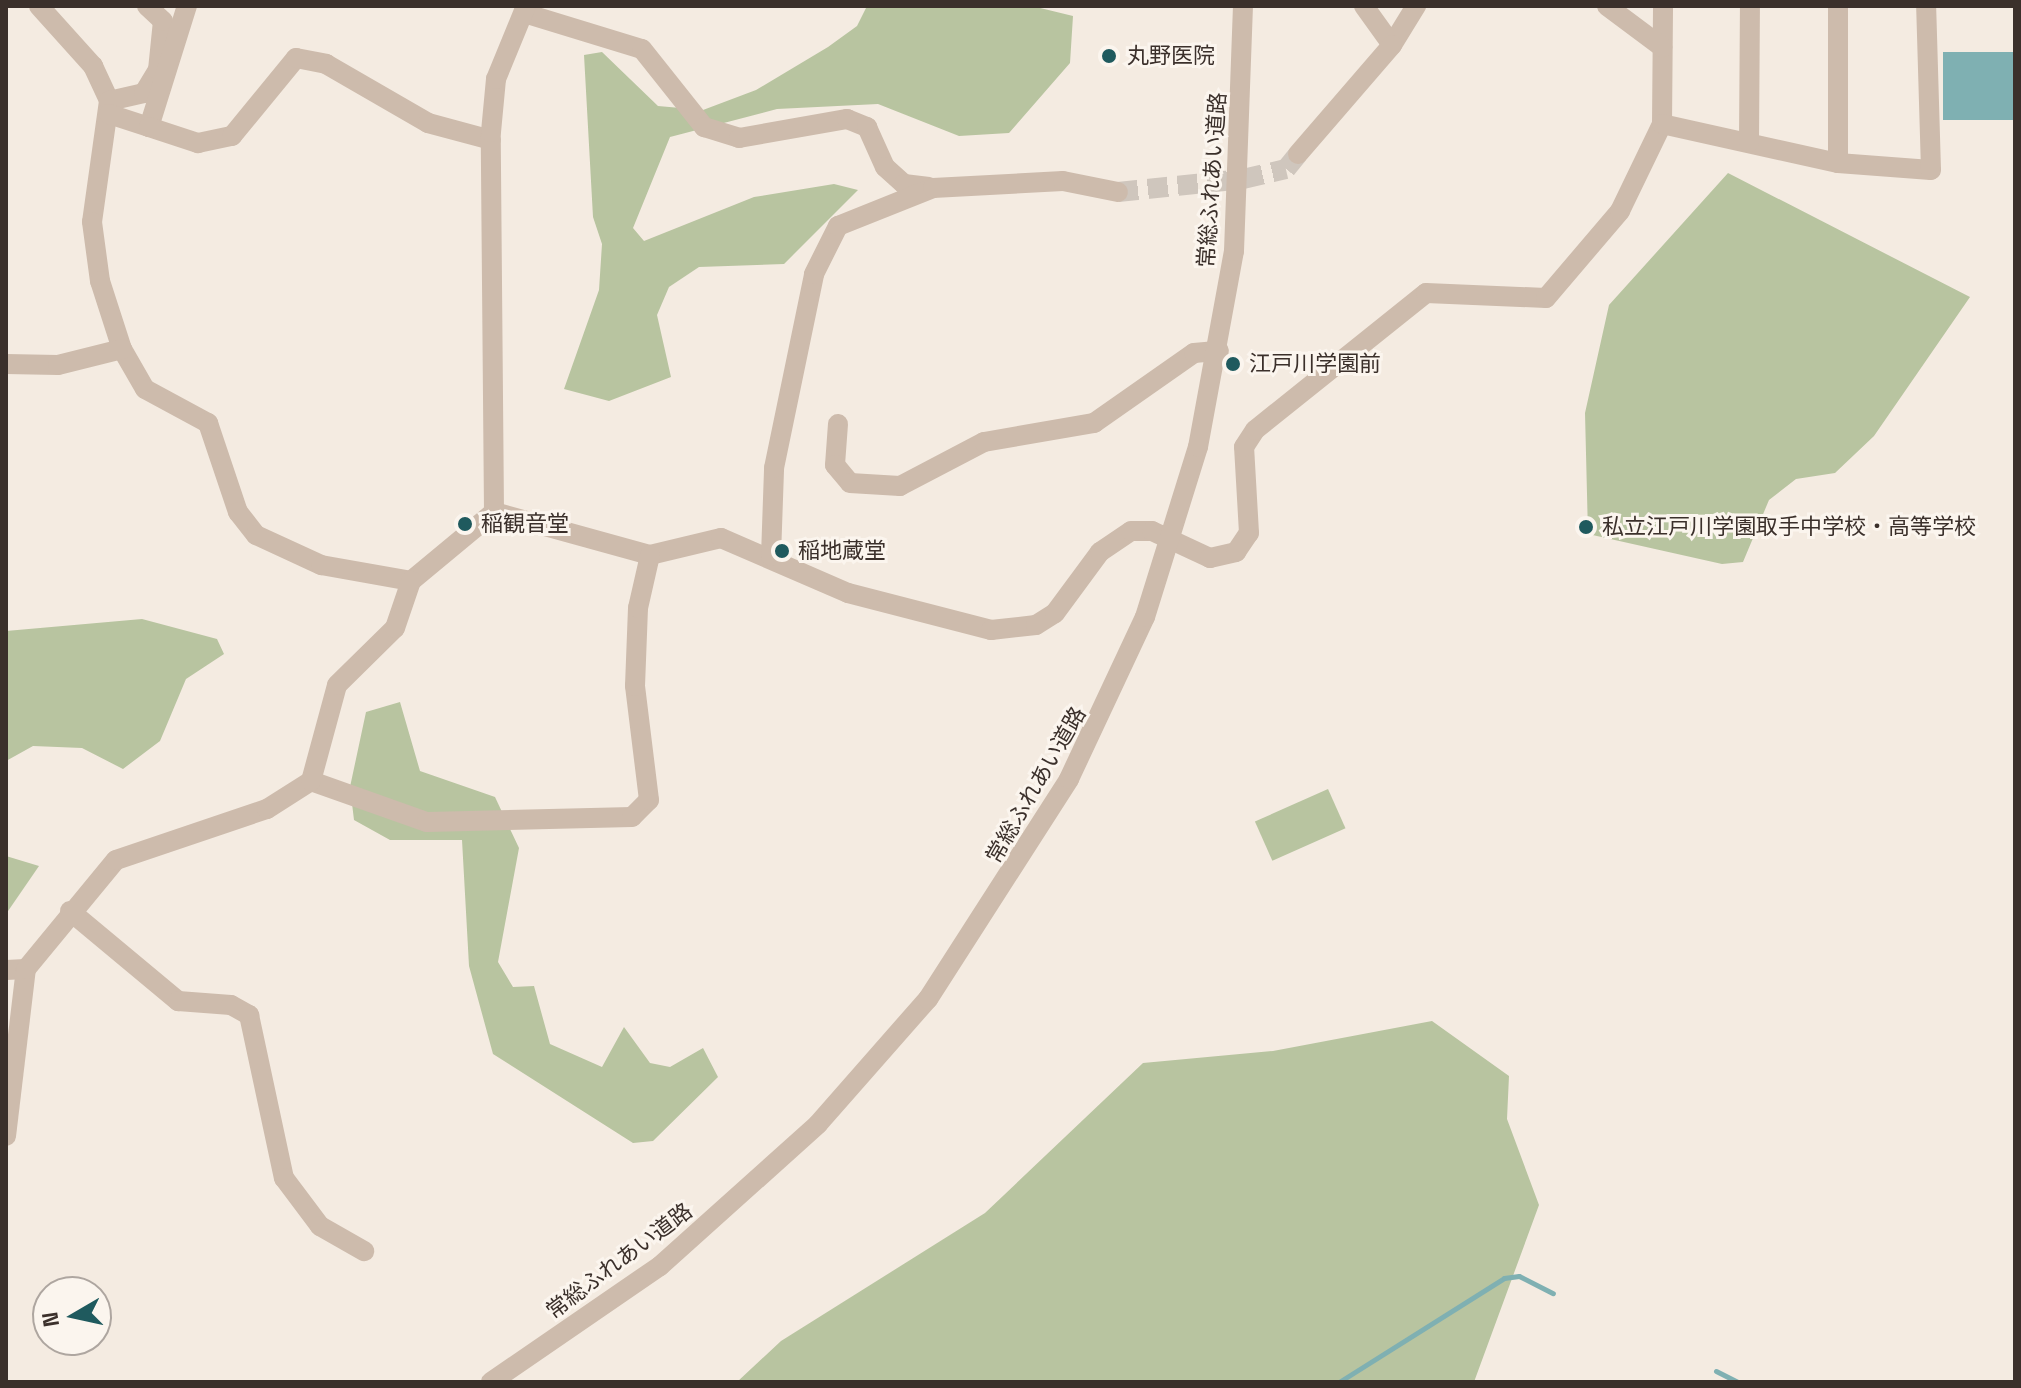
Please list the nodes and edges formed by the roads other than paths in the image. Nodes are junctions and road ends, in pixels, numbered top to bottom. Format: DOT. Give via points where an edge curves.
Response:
graph roads {
  1 [pos="39,6"];
  2 [pos="147,6"];
  3 [pos="187,6"];
  4 [pos="1243,6"];
  5 [pos="1364,6"];
  6 [pos="1416,6"];
  7 [pos="1607,6"];
  8 [pos="1663,6"];
  9 [pos="1750,6"];
  10 [pos="1838,6"];
  11 [pos="1926,6"];
  12 [pos="525,10"];
  13 [pos="1392,45"];
  14 [pos="1662,47"];
  15 [pos="109,108"];
  16 [pos="1662,124"];
  17 [pos="149,127"];
  18 [pos="491,140"];
  19 [pos="1749,142"];
  20 [pos="1298,154"];
  21 [pos="1838,163"];
  22 [pos="933,188"];
  23 [pos="1118,192"];
  24 [pos="122,349"];
  25 [pos="1219,351"];
  26 [pos="6,364"];
  27 [pos="838,424"];
  28 [pos="494,512"];
  29 [pos="1171,540"];
  30 [pos="650,555"];
  31 [pos="771,556"];
  32 [pos="411,581"];
  33 [pos="311,781"];
  34 [pos="70,911"];
  35 [pos="16,970"];
  36 [pos="6,1136"];
  37 [pos="364,1251"];
  38 [pos="491,1382"];
  1 -- 15 [label="street" via="93,66"];
  2 -- 15 [label="street" via="163,21 158,70 144,93"];
  3 -- 17 [label="street"];
  4 -- 25 [label="street, 常総ふれあい道路" via="1243,153"];
  5 -- 13 [label="street"];
  6 -- 13 [label="street"];
  7 -- 14 [label="street"];
  8 -- 14 [label="street"];
  9 -- 19 [label="street"];
  10 -- 21 [label="street"];
  11 -- 21 [label="street" via="1931,170"];
  12 -- 18 [label="street" via="496,79"];
  12 -- 22 [label="street" via="642,49 704,127 739,138 847,119 867,127 885,167 904,184"];
  13 -- 20 [label="street"];
  14 -- 16 [label="street"];
  15 -- 17 [label="street"];
  15 -- 24 [label="street" via="92,222 100,281"];
  16 -- 19 [label="street"];
  16 -- 29 [label="street" via="1620,211 1546,298 1426,293 1255,430 1244,447 1249,533 1236,552 1210,558"];
  17 -- 18 [label="street" via="198,143 232,136 296,58 326,64 428,123"];
  18 -- 28 [label="street"];
  19 -- 21 [label="street"];
  22 -- 23 [label="street" via="1063,181"];
  22 -- 31 [label="street" via="863,212 838,226 823,246 774,468"];
  24 -- 26 [label="street" via="58,365"];
  24 -- 32 [label="street" via="145,389 208,423 238,512 256,535 321,565"];
  25 -- 27 [label="street" via="1194,353 1094,423 984,442 900,486 850,483 835,465"];
  25 -- 29 [label="street, 常総ふれあい道路"];
  28 -- 30 [label="street"];
  28 -- 32 [label="street"];
  29 -- 31 [label="street" via="1152,531 1117,537 1055,613 1017,629 991,630 848,593"];
  29 -- 38 [label="street, 常総ふれあい道路" via="1107,709 1030,849 928,999 818,1124 660,1266"];
  30 -- 31 [label="street" via="721,538"];
  30 -- 33 [label="street" via="638,608 635,686 649,800 632,817 427,822"];
  32 -- 33 [label="street" via="395,628 337,685"];
  33 -- 34 [label="street" via="267,809 116,860"];
  34 -- 35 [label="street"];
  34 -- 37 [label="street" via="178,1001 231,1005 249,1015 284,1178 320,1226"];
  35 -- 36 [label="street"];
}
